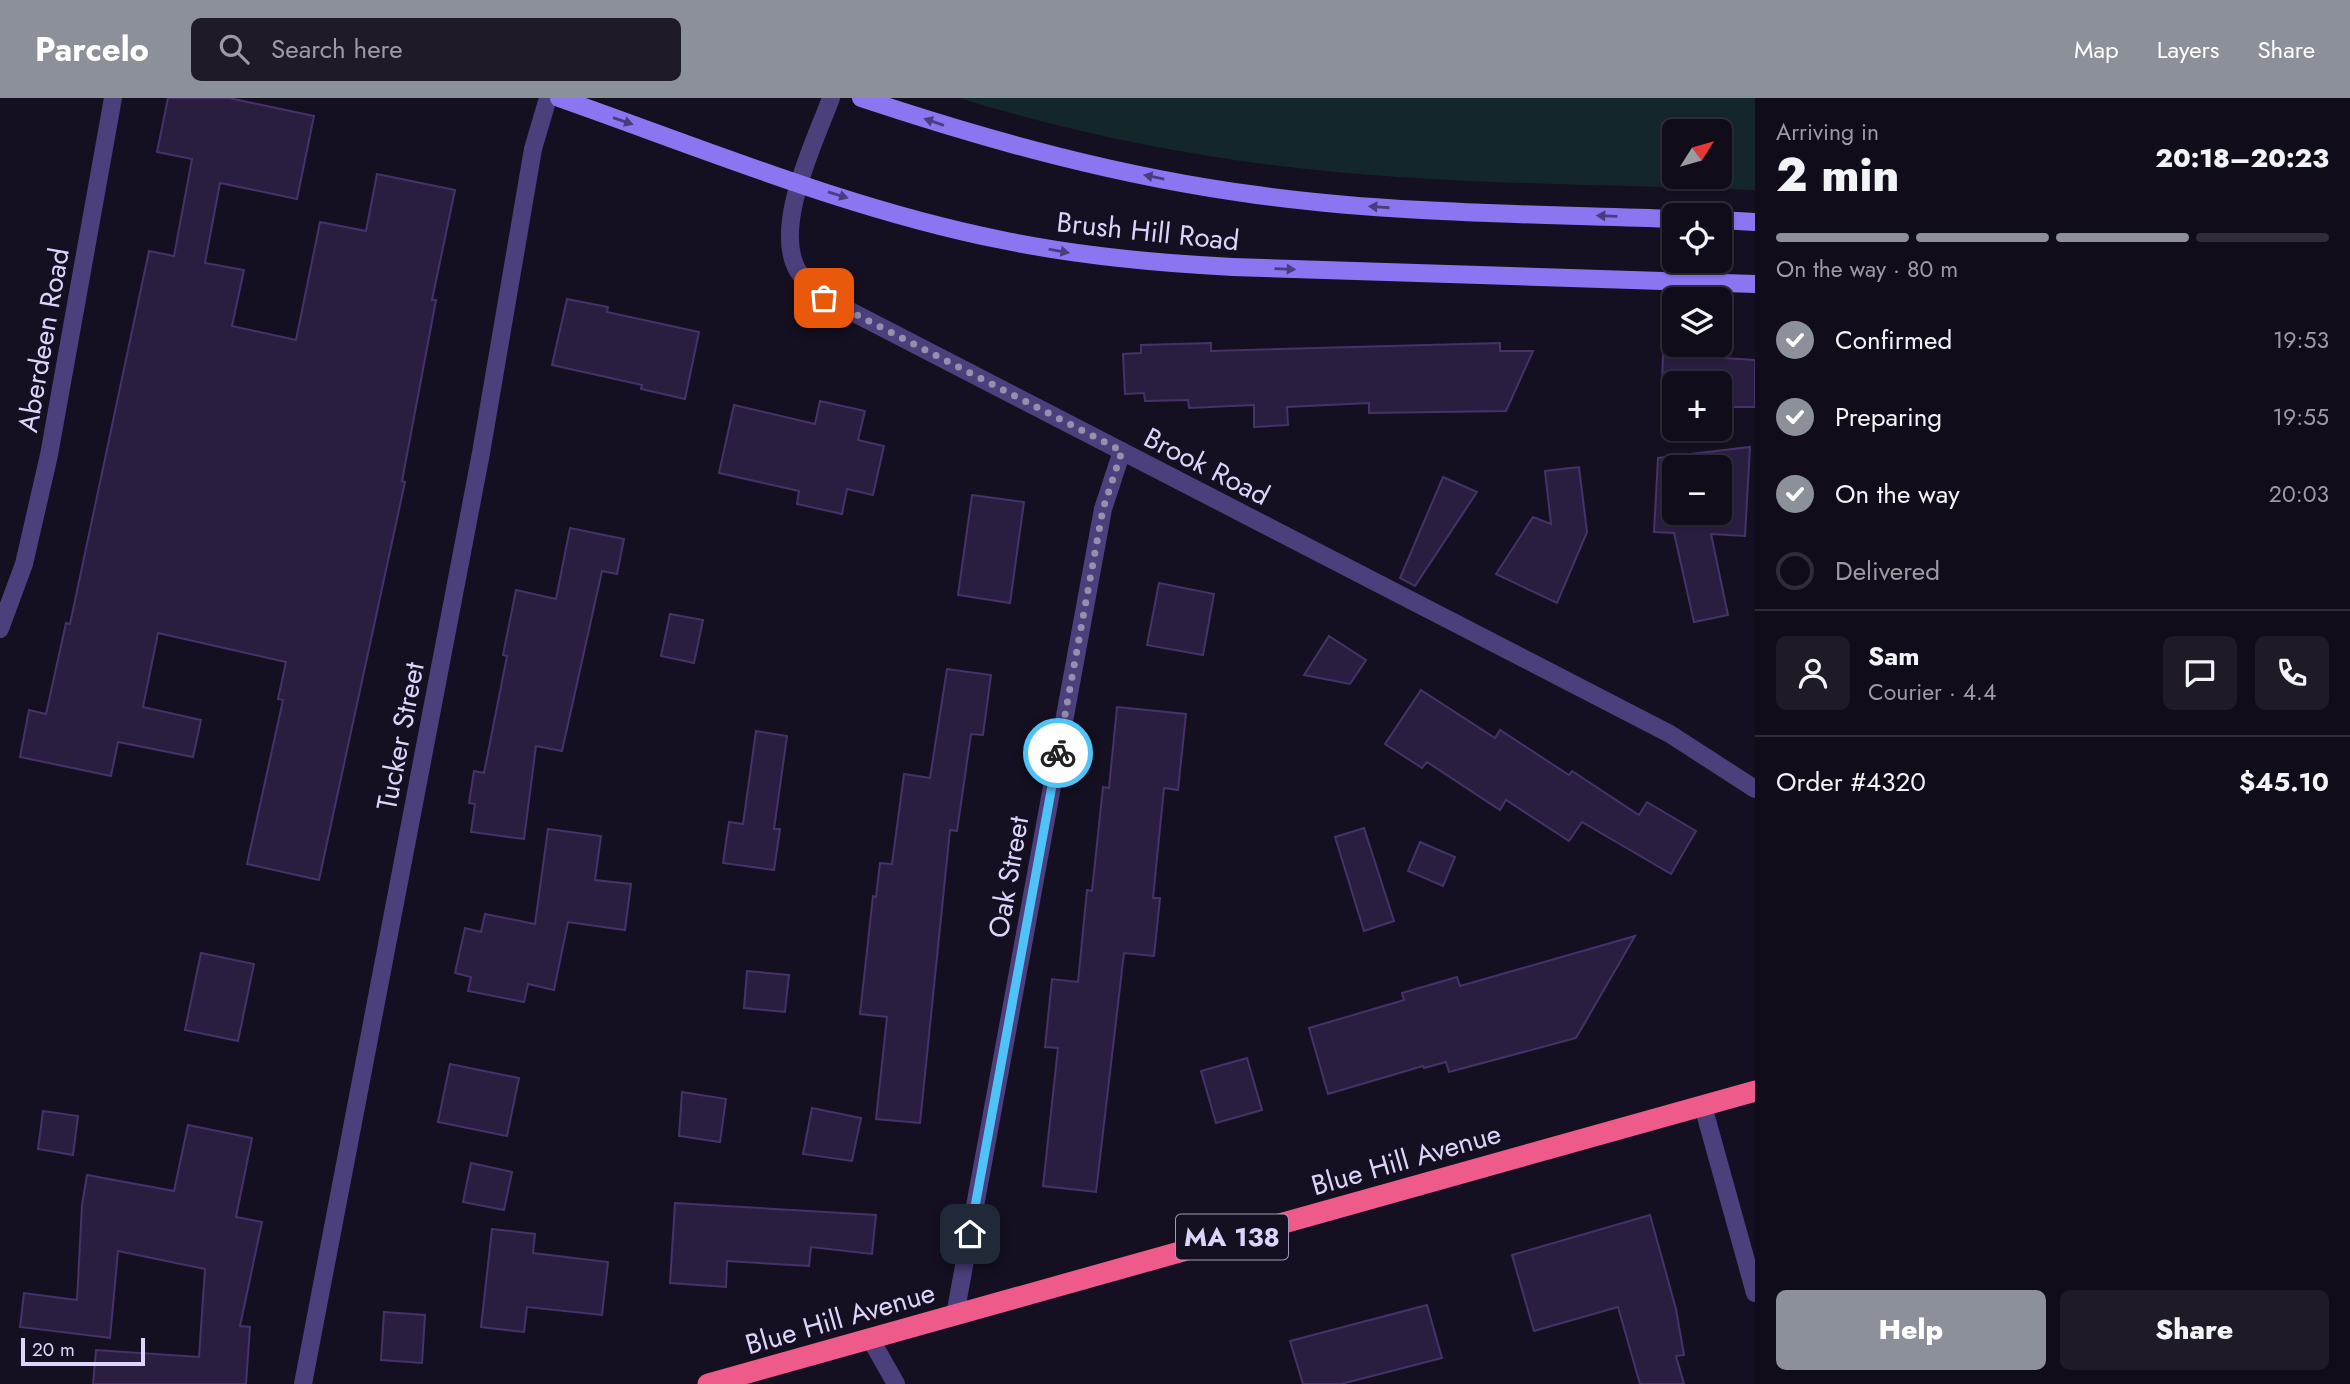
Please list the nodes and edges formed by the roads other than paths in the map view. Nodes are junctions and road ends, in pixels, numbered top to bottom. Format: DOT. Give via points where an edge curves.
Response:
graph roads {
  1 [pos="113,98"];
  2 [pos="548,98"];
  3 [pos="559,98"];
  4 [pos="831,98"];
  5 [pos="861,98"];
  6 [pos="800,183"];
  7 [pos="1662,219"];
  8 [pos="1732,221"];
  9 [pos="1755,222"];
  10 [pos="1755,284"];
  11 [pos="1122,451"];
  12 [pos="0,629"];
  13 [pos="1755,789"];
  14 [pos="1755,1091"];
  15 [pos="1703,1105"];
  16 [pos="1755,1293"];
  17 [pos="955,1315"];
  18 [pos="870,1338"];
  19 [pos="303,1384"];
  20 [pos="708,1384"];
  21 [pos="895,1384"];
  1 -- 12 [label="street, Aberdeen Road" via="49,455 24,564"];
  2 -- 19 [label="street, Tucker Street" via="533,149 481,453"];
  3 -- 6 [label="main road, Brush Hill Road, one-way"];
  4 -- 6 [label="street, Brook Road"];
  7 -- 5 [label="main road, Brush Hill Road, one-way" via="1408,209 1255,195 1030,151"];
  6 -- 10 [label="main road, Brush Hill Road, one-way" via="999,240 1154,263"];
  6 -- 11 [label="street, Brook Road" via="789,233 790,251 797,270 816,291"];
  8 -- 9 [label="main road"];
  11 -- 13 [label="street, Brook Road" via="1670,734"];
  11 -- 17 [label="street, Oak Street" via="1103,509"];
  14 -- 15 [label="highway, Blue Hill Avenue / MA 138"];
  15 -- 16 [label="street"];
  15 -- 17 [label="highway, Blue Hill Avenue / MA 138"];
  17 -- 18 [label="highway, Blue Hill Avenue / MA 138"];
  18 -- 20 [label="highway, Blue Hill Avenue / MA 138"];
  18 -- 21 [label="street"];
}
